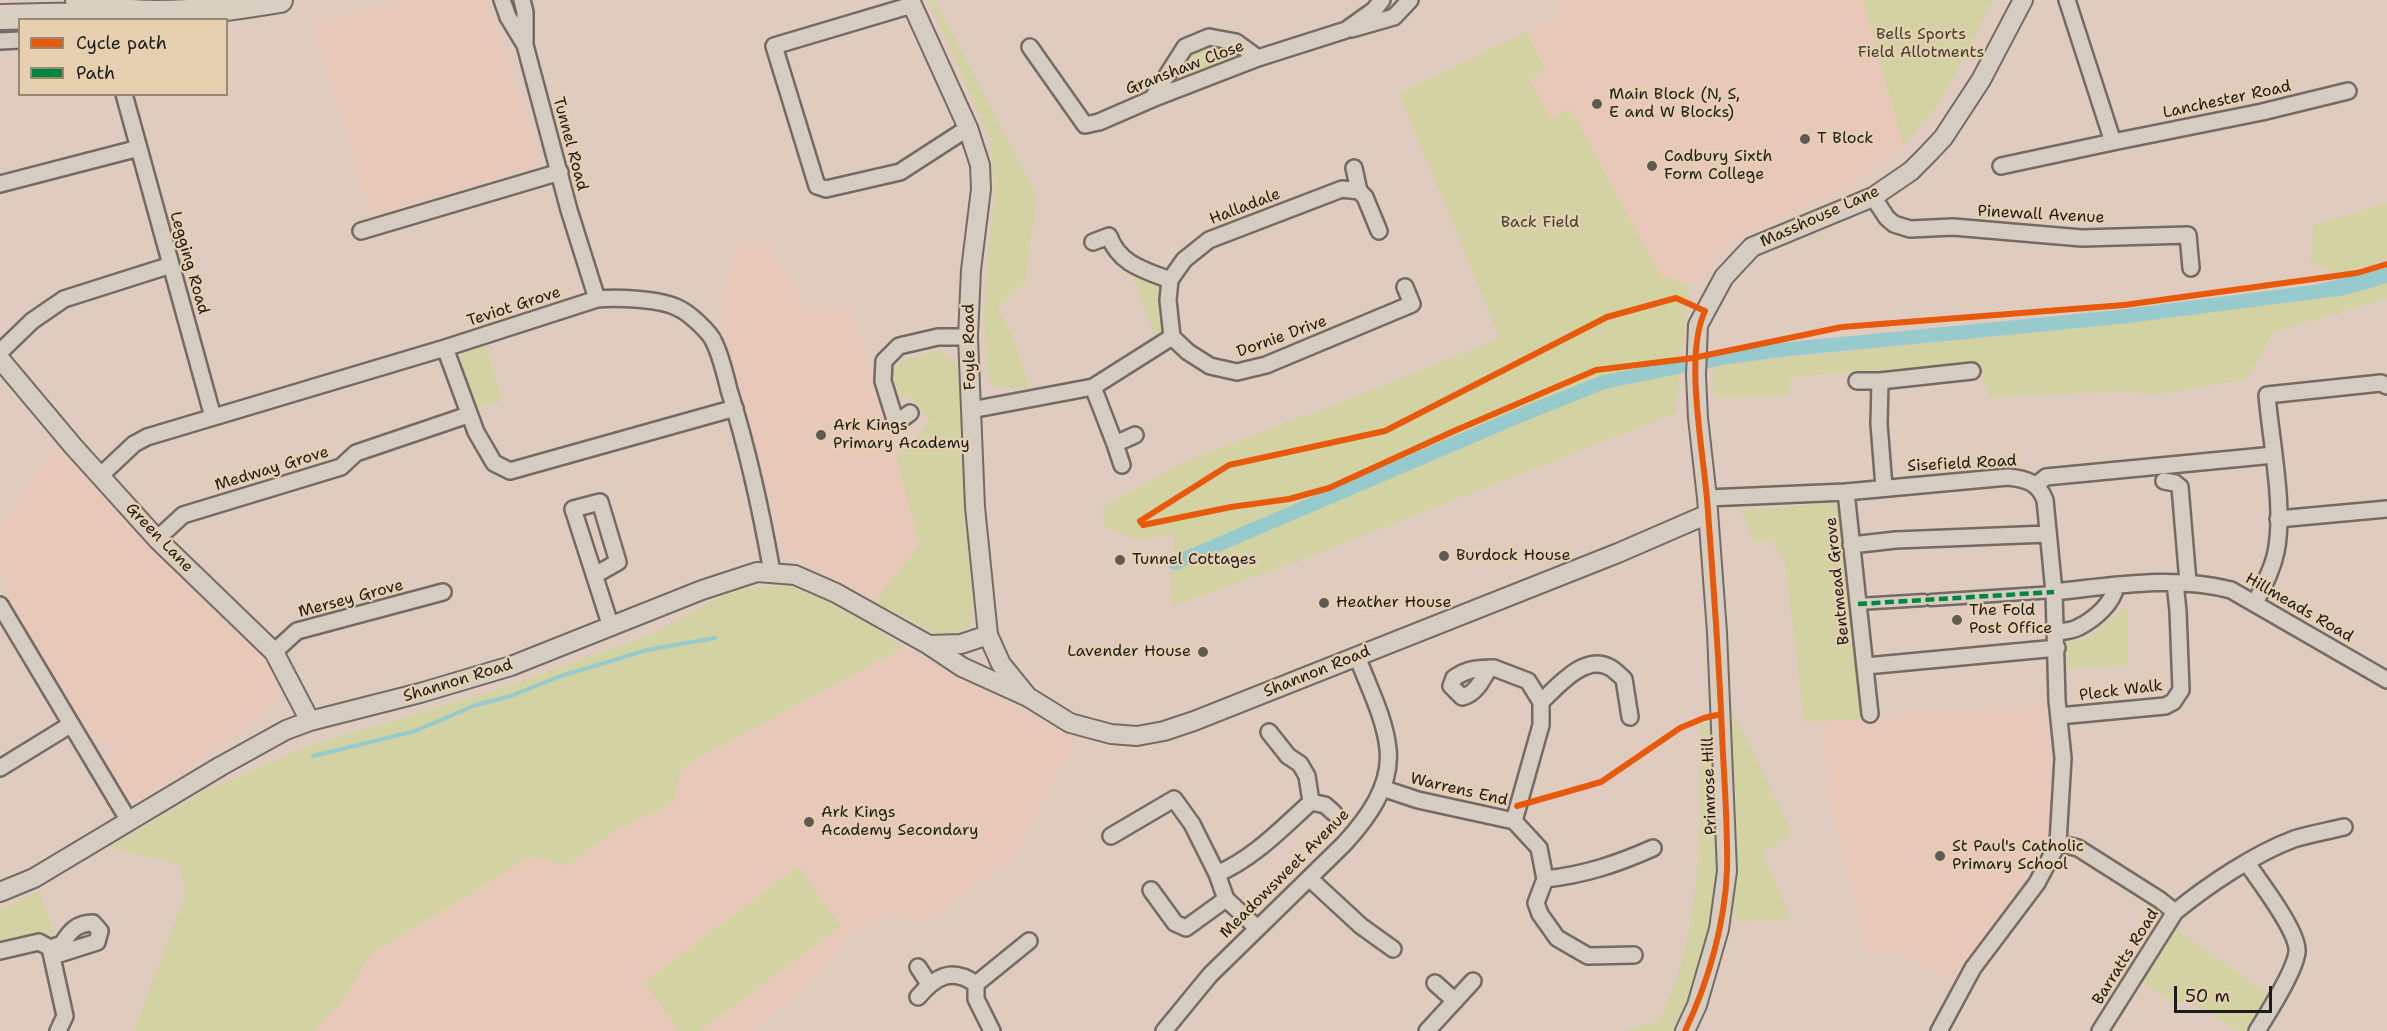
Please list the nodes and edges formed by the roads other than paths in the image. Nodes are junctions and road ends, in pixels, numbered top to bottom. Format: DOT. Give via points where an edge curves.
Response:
graph roads {
  1 [pos="78,0"];
  2 [pos="280,0"];
  3 [pos="502,0"];
  4 [pos="522,0"];
  5 [pos="1382,0"];
  6 [pos="1410,0"];
  7 [pos="2023,0"];
  8 [pos="2067,0"];
  9 [pos="911,2"];
  10 [pos="111,10"];
  11 [pos="15,11"];
  12 [pos="1346,30"];
  13 [pos="18,40"];
  14 [pos="0,41"];
  15 [pos="525,45"];
  16 [pos="1030,47"];
  17 [pos="1258,58"];
  18 [pos="2348,91"];
  19 [pos="125,96"];
  20 [pos="1152,99"];
  21 [pos="968,128"];
  22 [pos="2113,142"];
  23 [pos="139,148"];
  24 [pos="2001,166"];
  25 [pos="1354,168"];
  26 [pos="560,172"];
  27 [pos="0,184"];
  28 [pos="1359,191"];
  29 [pos="1873,197"];
  30 [pos="361,231"];
  31 [pos="1379,231"];
  32 [pos="1093,242"];
  33 [pos="171,265"];
  34 [pos="2191,268"];
  35 [pos="1170,280"];
  36 [pos="1406,287"];
  37 [pos="597,299"];
  38 [pos="968,337"];
  39 [pos="1173,337"];
  40 [pos="445,348"];
  41 [pos="0,352"];
  42 [pos="0,359"];
  43 [pos="1972,371"];
  44 [pos="1857,381"];
  45 [pos="1880,381"];
  46 [pos="2387,386"];
  47 [pos="1093,387"];
  48 [pos="735,408"];
  49 [pos="971,410"];
  50 [pos="910,413"];
  51 [pos="468,416"];
  52 [pos="213,417"];
  53 [pos="1135,435"];
  54 [pos="1115,444"];
  55 [pos="2274,455"];
  56 [pos="1122,465"];
  57 [pos="100,476"];
  58 [pos="2164,481"];
  59 [pos="2036,485"];
  60 [pos="1884,487"];
  61 [pos="1846,492"];
  62 [pos="1707,506"];
  63 [pos="2387,508"];
  64 [pos="2278,519"];
  65 [pos="2047,534"];
  66 [pos="157,539"];
  67 [pos="1851,545"];
  68 [pos="771,572"];
  69 [pos="595,575"];
  70 [pos="2181,583"];
  71 [pos="2116,586"];
  72 [pos="443,592"];
  73 [pos="2054,592"];
  74 [pos="2255,603"];
  75 [pos="1858,604"];
  76 [pos="1,609"];
  77 [pos="611,627"];
  78 [pos="988,635"];
  79 [pos="2057,640"];
  80 [pos="951,644"];
  81 [pos="929,645"];
  82 [pos="274,652"];
  83 [pos="1357,656"];
  84 [pos="1001,664"];
  85 [pos="1866,666"];
  86 [pos="962,667"];
  87 [pos="1488,668"];
  88 [pos="981,676"];
  89 [pos="2387,680"];
  90 [pos="1028,697"];
  91 [pos="1541,702"];
  92 [pos="1870,714"];
  93 [pos="2058,716"];
  94 [pos="1630,717"];
  95 [pos="310,721"];
  96 [pos="70,725"];
  97 [pos="1269,732"];
  98 [pos="0,768"];
  99 [pos="1382,788"];
  100 [pos="1311,802"];
  101 [pos="1334,813"];
  102 [pos="129,821"];
  103 [pos="1514,821"];
  104 [pos="2344,828"];
  105 [pos="1112,836"];
  106 [pos="2058,843"];
  107 [pos="1653,848"];
  108 [pos="2247,863"];
  109 [pos="1217,874"];
  110 [pos="1309,878"];
  111 [pos="1545,879"];
  112 [pos="1151,891"];
  113 [pos="0,892"];
  114 [pos="1226,899"];
  115 [pos="2175,912"];
  116 [pos="1257,928"];
  117 [pos="1029,941"];
  118 [pos="1393,949"];
  119 [pos="0,951"];
  120 [pos="1635,955"];
  121 [pos="918,968"];
  122 [pos="1473,981"];
  123 [pos="1435,983"];
  124 [pos="929,984"];
  125 [pos="976,984"];
  126 [pos="918,997"];
  127 [pos="1455,1001"];
  128 [pos="58,1031"];
  129 [pos="992,1031"];
  130 [pos="1164,1031"];
  131 [pos="1427,1031"];
  132 [pos="1685,1031"];
  133 [pos="1939,1031"];
  134 [pos="2100,1031"];
  135 [pos="2257,1031"];
  1 -- 10 [label="highway"];
  2 -- 10 [label="highway" via="188,12"];
  3 -- 15 [label="street, Tunnel Road"];
  4 -- 15 [label="street"];
  5 -- 12 [label="street, Granshaw Close"];
  6 -- 12 [label="street" via="1394,17"];
  7 -- 29 [label="street, Masshouse Lane" via="1981,80 1943,138 1911,171"];
  8 -- 22 [label="street"];
  9 -- 21 [label="street, Foyle Road"];
  9 -- 21 [label="street" via="774,46 817,186 826,189 900,172"];
  10 -- 11 [label="highway" via="92,15"];
  12 -- 17 [label="street, Granshaw Close"];
  13 -- 14 [label="street"];
  15 -- 26 [label="street, Tunnel Road"];
  16 -- 20 [label="street, Granshaw Close" via="1085,125"];
  17 -- 20 [label="street, Granshaw Close"];
  17 -- 20 [label="street" via="1236,42 1209,37 1185,47"];
  18 -- 22 [label="street, Lanchester Road"];
  19 -- 23 [label="street, Legging Road"];
  21 -- 38 [label="street, Foyle Road" via="980,165 981,189"];
  22 -- 24 [label="street, Lanchester Road"];
  23 -- 27 [label="street"];
  23 -- 33 [label="street, Legging Road"];
  25 -- 28 [label="street"];
  26 -- 30 [label="street"];
  26 -- 37 [label="street, Tunnel Road"];
  28 -- 31 [label="street"];
  28 -- 35 [label="street, Halladale" via="1342,189 1209,240 1184,260"];
  29 -- 34 [label="street, Pinewall Avenue" via="1887,218 1910,229 1953,227 2082,238 2188,235"];
  29 -- 62 [label="street, Masshouse Lane" via="1752,247 1715,290 1698,325 1697,342 1698,418"];
  32 -- 35 [label="street" via="1109,236 1113,249 1134,266"];
  33 -- 41 [label="street" via="64,299 32,321"];
  33 -- 52 [label="street, Legging Road"];
  35 -- 39 [label="street" via="1168,300"];
  36 -- 39 [label="street, Dornie Drive" via="1412,304 1266,365 1237,372 1210,366"];
  37 -- 40 [label="street, Teviot Grove"];
  37 -- 48 [label="street, Teviot Grove" via="658,302 687,314 714,340"];
  38 -- 49 [label="street, Foyle Road"];
  38 -- 50 [label="street" via="938,337 899,346 884,361 883,381 896,423"];
  39 -- 47 [label="street"];
  40 -- 51 [label="street"];
  40 -- 52 [label="street, Teviot Grove"];
  42 -- 57 [label="street, Green Lane"];
  43 -- 45 [label="street"];
  44 -- 45 [label="street"];
  45 -- 60 [label="street"];
  46 -- 55 [label="street" via="2381,383 2267,395"];
  47 -- 49 [label="street"];
  47 -- 54 [label="street"];
  48 -- 51 [label="street" via="510,471 494,463"];
  48 -- 68 [label="street, Teviot Grove" via="758,494"];
  49 -- 78 [label="street, Foyle Road" via="975,507"];
  51 -- 66 [label="street, Medway Grove" via="356,453 341,467 183,515"];
  52 -- 57 [label="street, Teviot Grove" via="147,437"];
  53 -- 54 [label="street"];
  54 -- 56 [label="street"];
  55 -- 59 [label="street" via="2046,477"];
  55 -- 64 [label="street"];
  57 -- 66 [label="street, Green Lane"];
  58 -- 70 [label="street, Pleck Walk" via="2180,487"];
  59 -- 60 [label="street, Sisefield Road" via="2008,477"];
  59 -- 65 [label="street, Sisefield Road" via="2045,500"];
  60 -- 61 [label="street, Sisefield Road"];
  61 -- 62 [label="street, Sisefield Road"];
  61 -- 67 [label="street, Bentmead Grove"];
  62 -- 83 [label="street, Shannon Road" via="1618,553"];
  62 -- 132 [label="street, Primrose Hill" via="1719,665 1727,871 1719,929 1697,1005"];
  63 -- 64 [label="street"];
  64 -- 74 [label="street" via="2272,568"];
  65 -- 67 [label="street"];
  65 -- 73 [label="street, Sisefield Road"];
  66 -- 82 [label="street, Green Lane"];
  67 -- 75 [label="street, Bentmead Grove"];
  68 -- 77 [label="street, Shannon Road" via="757,572 702,590"];
  68 -- 81 [label="street, Shannon Road" via="795,575 836,593"];
  69 -- 77 [label="street"];
  70 -- 71 [label="street, Hillmeads Road"];
  70 -- 74 [label="street, Hillmeads Road" via="2231,590"];
  70 -- 93 [label="street, Pleck Walk" via="2181,690 2173,702 2165,706"];
  71 -- 73 [label="street, Hillmeads Road"];
  71 -- 79 [label="street" via="2114,595 2096,616"];
  72 -- 82 [label="street, Mersey Grove" via="297,632"];
  73 -- 75 [label="street"];
  73 -- 79 [label="street, Sisefield Road"];
  74 -- 89 [label="street, Hillmeads Road"];
  75 -- 85 [label="street, Bentmead Grove"];
  76 -- 96 [label="street"];
  77 -- 95 [label="street, Shannon Road" via="511,666"];
  78 -- 80 [label="street"];
  78 -- 84 [label="street, Foyle Road"];
  79 -- 85 [label="street"];
  79 -- 93 [label="street, Sisefield Road"];
  80 -- 81 [label="street"];
  80 -- 86 [label="street"];
  81 -- 86 [label="street, Shannon Road"];
  82 -- 95 [label="street, Green Lane"];
  83 -- 90 [label="street, Shannon Road" via="1194,721 1137,736 1100,732 1070,723"];
  83 -- 99 [label="street, Meadowsweet Avenue" via="1383,725 1388,751"];
  84 -- 88 [label="street"];
  84 -- 90 [label="street, Foyle Road"];
  85 -- 92 [label="street, Bentmead Grove"];
  86 -- 88 [label="street, Shannon Road"];
  87 -- 91 [label="street" via="1527,681"];
  88 -- 90 [label="street, Shannon Road"];
  91 -- 94 [label="street" via="1568,677 1597,664 1608,666 1624,679"];
  91 -- 103 [label="street, Warrens End" via="1541,725"];
  93 -- 106 [label="street, Sisefield Road" via="2063,758"];
  95 -- 102 [label="street, Shannon Road" via="286,730"];
  96 -- 98 [label="street"];
  96 -- 102 [label="street"];
  97 -- 100 [label="street" via="1288,756 1300,764 1307,776"];
  99 -- 103 [label="street, Warrens End"];
  99 -- 110 [label="street, Meadowsweet Avenue" via="1360,826"];
  100 -- 101 [label="street" via="1325,805"];
  100 -- 109 [label="street" via="1267,844"];
  102 -- 113 [label="street, Shannon Road" via="34,878"];
  103 -- 111 [label="street" via="1539,848"];
  104 -- 108 [label="street, Barratts Road" via="2294,839"];
  105 -- 109 [label="street" via="1174,799 1192,824"];
  106 -- 115 [label="street" via="2078,848"];
  106 -- 133 [label="street, Sisefield Road" via="2037,883 1973,968"];
  107 -- 111 [label="street" via="1614,865"];
  108 -- 115 [label="street, Barratts Road"];
  108 -- 135 [label="street" via="2293,933 2297,953"];
  109 -- 114 [label="street"];
  110 -- 116 [label="street, Meadowsweet Avenue"];
  110 -- 118 [label="street" via="1361,926"];
  111 -- 120 [label="street" via="1536,903 1557,938 1588,956"];
  112 -- 114 [label="street" via="1175,923 1186,928"];
  114 -- 116 [label="street"];
  115 -- 134 [label="street, Barratts Road"];
  116 -- 130 [label="street, Meadowsweet Avenue" via="1210,975"];
  117 -- 125 [label="street"];
  119 -- 128 [label="street" via="39,942 52,952 65,1016"];
  121 -- 124 [label="street"];
  122 -- 127 [label="street"];
  123 -- 127 [label="street"];
  124 -- 125 [label="street" via="955,974"];
  124 -- 126 [label="street"];
  125 -- 129 [label="street" via="976,999"];
  127 -- 131 [label="street"];
}
